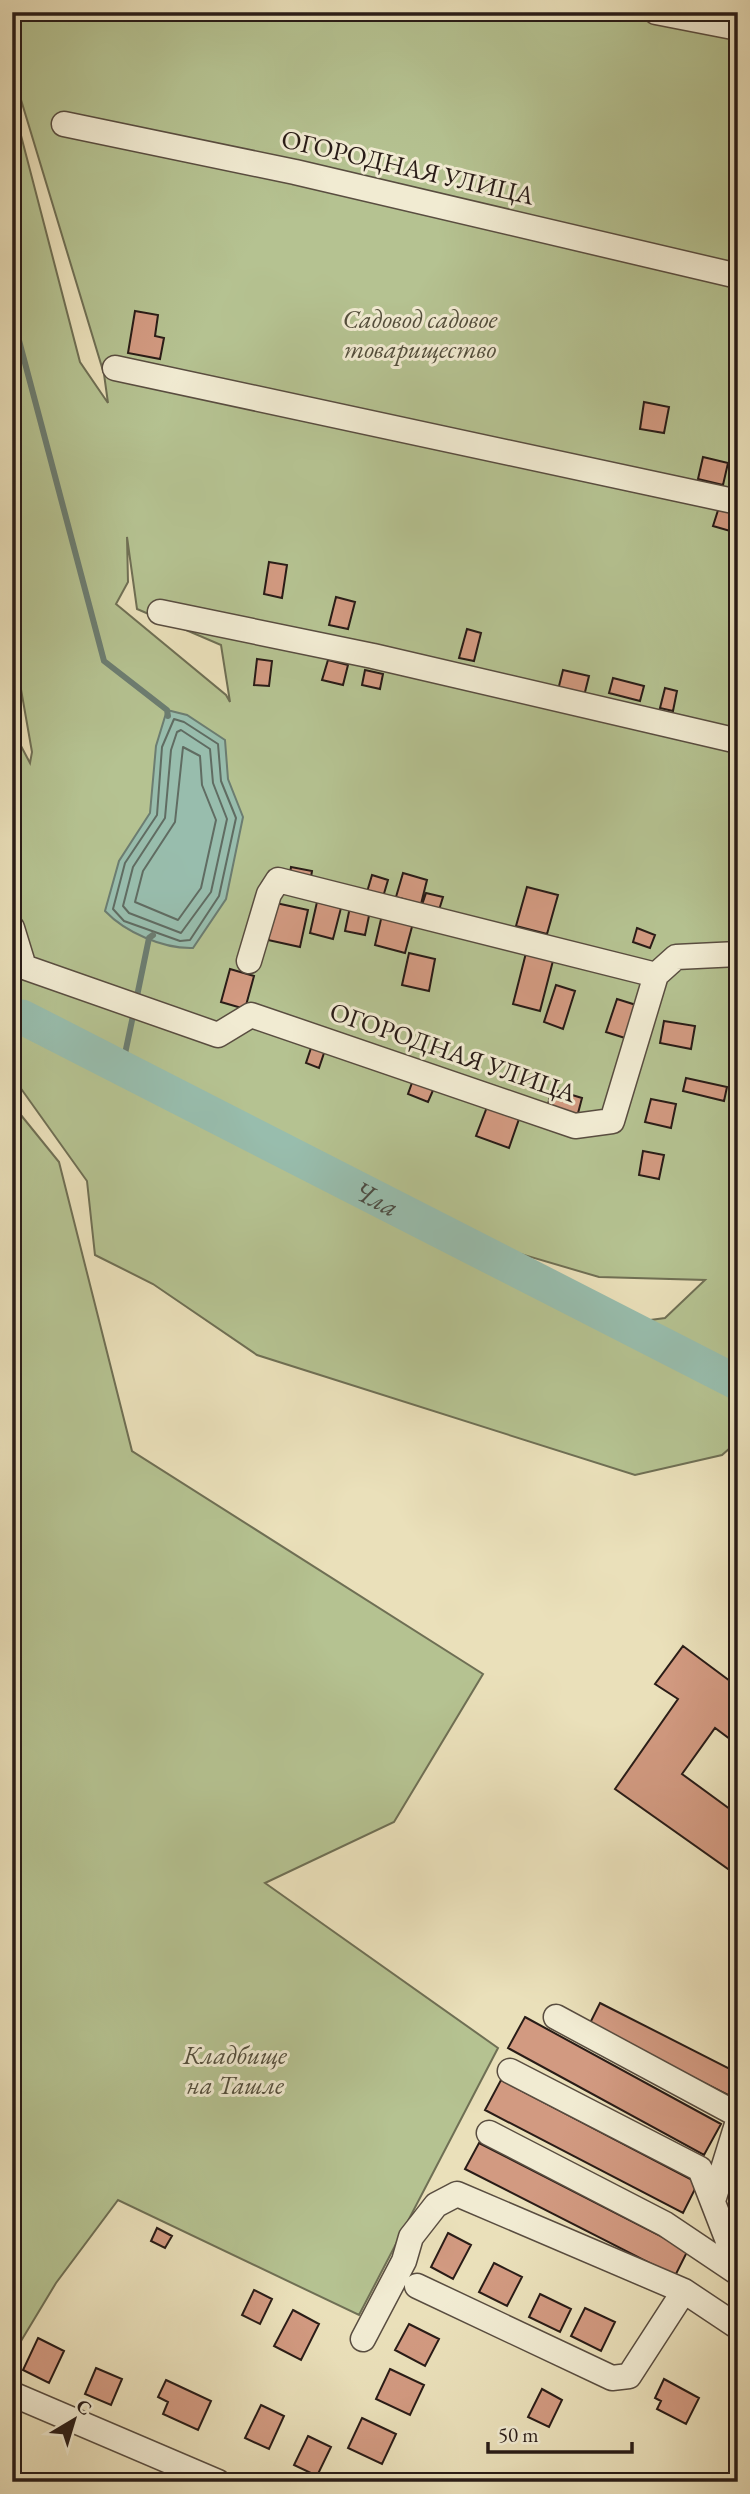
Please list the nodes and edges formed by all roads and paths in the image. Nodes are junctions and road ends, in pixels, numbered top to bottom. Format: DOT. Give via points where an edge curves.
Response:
graph roads {
  1 [pos="656,12"];
  2 [pos="738,28"];
  3 [pos="64,124"];
  4 [pos="738,276"];
  5 [pos="115,368"];
  6 [pos="738,502"];
  7 [pos="160,612"];
  8 [pos="738,741"];
  9 [pos="12,928"];
  10 [pos="738,954"];
  11 [pos="248,961"];
  12 [pos="656,975"];
  13 [pos="556,2017"];
  14 [pos="510,2071"];
  15 [pos="738,2115"];
  16 [pos="738,2121"];
  17 [pos="489,2133"];
  18 [pos="713,2201"];
  19 [pos="404,2261"];
  20 [pos="738,2267"];
  21 [pos="738,2273"];
  22 [pos="418,2286"];
  23 [pos="684,2291"];
  24 [pos="383,2297"];
  25 [pos="738,2327"];
  26 [pos="363,2339"];
  27 [pos="12,2393"];
  28 [pos="218,2482"];
  1 -- 2 [label="street"];
  3 -- 4 [label="street, ОГОРОДНАЯ УЛИЦА" via="295,172"];
  5 -- 6 [label="street"];
  7 -- 8 [label="street"];
  9 -- 12 [label="street, ОГОРОДНАЯ УЛИЦА" via="24,967 218,1035 251,1015 575,1126 612,1121"];
  10 -- 12 [label="street" via="676,957"];
  11 -- 12 [label="street" via="269,894 278,880"];
  13 -- 15 [label="street"];
  14 -- 18 [label="street" via="700,2169"];
  16 -- 18 [label="street"];
  17 -- 21 [label="street" via="665,2224"];
  18 -- 20 [label="street"];
  19 -- 22 [label="street"];
  19 -- 23 [label="street" via="411,2237 436,2205 457,2194"];
  19 -- 24 [label="street"];
  22 -- 23 [label="street" via="612,2378 629,2376"];
  22 -- 24 [label="street" via="398,2288"];
  23 -- 25 [label="street"];
  24 -- 26 [label="street"];
  27 -- 28 [label="street"];
}
